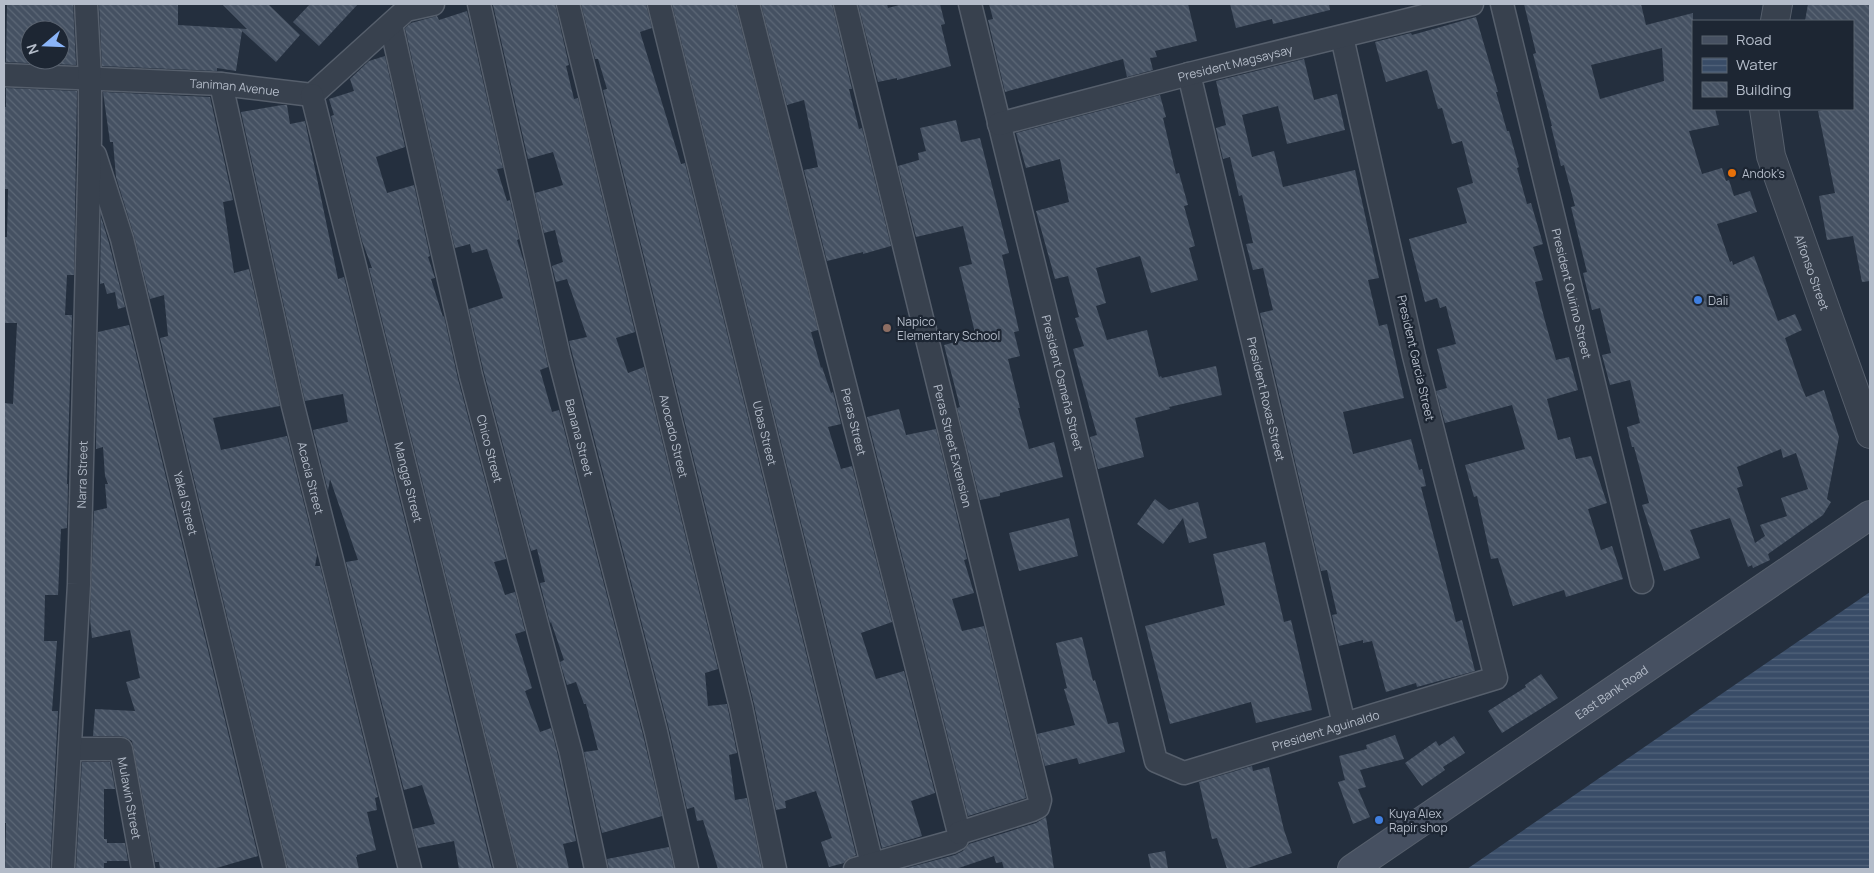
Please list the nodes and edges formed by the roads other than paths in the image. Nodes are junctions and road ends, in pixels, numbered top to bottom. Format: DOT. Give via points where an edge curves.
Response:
graph roads {
  1 [pos="86,4"];
  2 [pos="433,4"];
  3 [pos="478,4"];
  4 [pos="568,4"];
  5 [pos="659,4"];
  6 [pos="748,4"];
  7 [pos="845,4"];
  8 [pos="970,4"];
  9 [pos="1472,4"];
  10 [pos="1502,4"];
  11 [pos="1778,4"];
  12 [pos="399,13"];
  13 [pos="1774,20"];
  14 [pos="1342,36"];
  15 [pos="1189,74"];
  16 [pos="4,75"];
  17 [pos="90,79"];
  18 [pos="221,84"];
  19 [pos="312,95"];
  20 [pos="1764,110"];
  21 [pos="999,124"];
  22 [pos="90,139"];
  23 [pos="1870,434"];
  24 [pos="1870,515"];
  25 [pos="1642,582"];
  26 [pos="1496,678"];
  27 [pos="1344,724"];
  28 [pos="70,749"];
  29 [pos="1156,761"];
  30 [pos="958,836"];
  31 [pos="863,867"];
  32 [pos="63,869"];
  33 [pos="142,869"];
  34 [pos="275,869"];
  35 [pos="410,869"];
  36 [pos="506,869"];
  37 [pos="596,869"];
  38 [pos="687,869"];
  39 [pos="775,869"];
  40 [pos="1352,869"];
  1 -- 17 [label="street, Narra Street"];
  2 -- 12 [label="street"];
  3 -- 38 [label="street, Banana Street" via="559,357 656,732"];
  4 -- 39 [label="street, Avocado Street" via="741,707"];
  5 -- 31 [label="street, Ubas Street"];
  6 -- 30 [label="street, Peras Street"];
  7 -- 30 [label="street, Peras Street Extension" via="1040,800 1038,807 1032,810"];
  8 -- 21 [label="street, President Osmeña Street"];
  9 -- 14 [label="street, President Magsaysay"];
  10 -- 25 [label="street, President Quirino Street"];
  11 -- 13 [label="street"];
  12 -- 19 [label="street"];
  12 -- 37 [label="street, Chico Street" via="471,376 571,753"];
  14 -- 15 [label="street, President Magsaysay"];
  14 -- 26 [label="street, President Garcia Street" via="1414,356"];
  15 -- 21 [label="street, President Magsaysay"];
  15 -- 27 [label="street, President Roxas Street"];
  16 -- 17 [label="street, Taniman Avenue"];
  17 -- 18 [label="street, Taniman Avenue"];
  17 -- 22 [label="street, Narra Street"];
  18 -- 19 [label="street, Taniman Avenue"];
  18 -- 35 [label="street, Acacia Street" via="293,406"];
  19 -- 36 [label="street, Mangga Street"];
  20 -- 23 [label="street, Alfonso Street" via="1771,156"];
  21 -- 29 [label="street, President Osmeña Street"];
  22 -- 28 [label="street, Narra Street" via="79,584"];
  22 -- 34 [label="street, Yakal Street" via="122,239"];
  24 -- 40 [label="main road, East Bank Road"];
  26 -- 27 [label="street, President Aguinaldo"];
  27 -- 29 [label="street, President Aguinaldo" via="1184,773"];
  28 -- 32 [label="street, Narra Street"];
  28 -- 33 [label="street, Mulawin Street" via="121,749"];
  30 -- 31 [label="street"];
}
